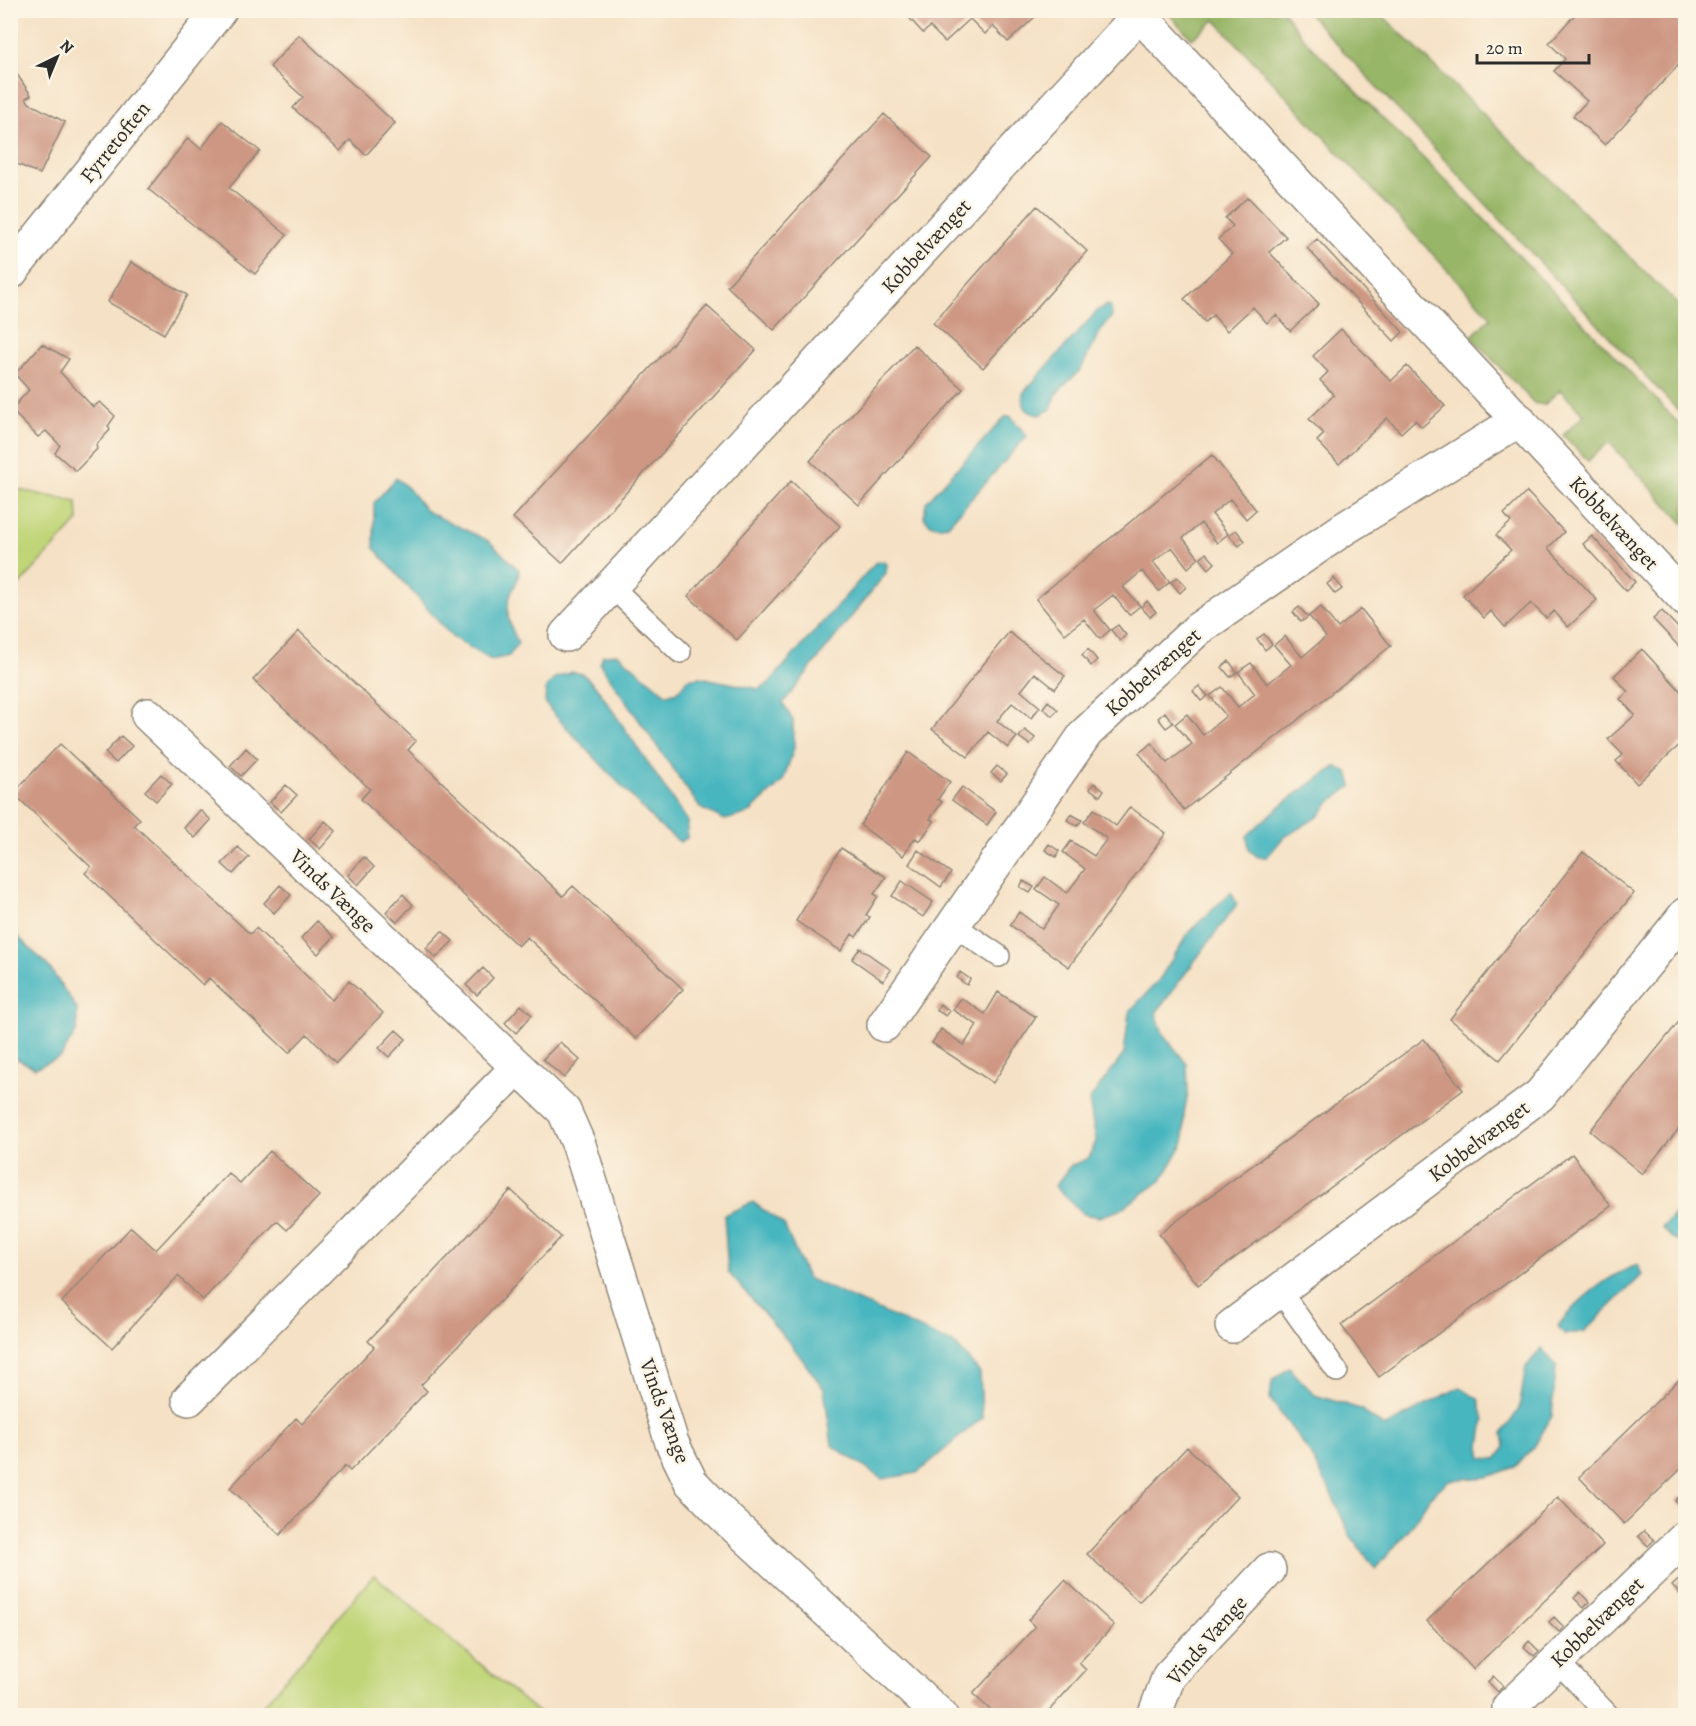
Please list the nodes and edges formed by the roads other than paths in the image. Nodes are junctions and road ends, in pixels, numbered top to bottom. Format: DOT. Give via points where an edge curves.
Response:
graph roads {
  1 [pos="220,10"];
  2 [pos="1137,13"];
  3 [pos="10,273"];
  4 [pos="1519,420"];
  5 [pos="611,586"];
  6 [pos="1686,600"];
  7 [pos="566,635"];
  8 [pos="681,652"];
  9 [pos="148,715"];
  10 [pos="1686,914"];
  11 [pos="952,924"];
  12 [pos="999,956"];
  13 [pos="884,1024"];
  14 [pos="518,1067"];
  15 [pos="1280,1291"];
  16 [pos="1232,1326"];
  17 [pos="1337,1371"];
  18 [pos="189,1399"];
  19 [pos="1686,1537"];
  20 [pos="1269,1570"];
  21 [pos="1557,1661"];
  22 [pos="1509,1707"];
  23 [pos="941,1716"];
  24 [pos="1154,1716"];
  25 [pos="1609,1716"];
  1 -- 3 [label="street, Fyrretoften"];
  2 -- 4 [label="street, Kobbelvænget"];
  2 -- 5 [label="street, Kobbelvænget"];
  4 -- 6 [label="street, Kobbelvænget"];
  4 -- 11 [label="street, Kobbelvænget" via="1342,530 1198,629 1086,733"];
  5 -- 7 [label="street, Kobbelvænget"];
  5 -- 8 [label="lane"];
  9 -- 14 [label="street, Vinds Vænge"];
  10 -- 15 [label="street, Kobbelvænget" via="1540,1095"];
  11 -- 12 [label="lane"];
  11 -- 13 [label="street, Kobbelvænget"];
  14 -- 18 [label="street"];
  14 -- 23 [label="street, Vinds Vænge" via="564,1111 579,1145 672,1443 691,1482"];
  15 -- 16 [label="street, Kobbelvænget"];
  15 -- 17 [label="lane"];
  19 -- 21 [label="street, Kobbelvænget"];
  20 -- 24 [label="street, Vinds Vænge" via="1169,1676"];
  21 -- 22 [label="street, Kobbelvænget"];
  21 -- 25 [label="lane"];
}
